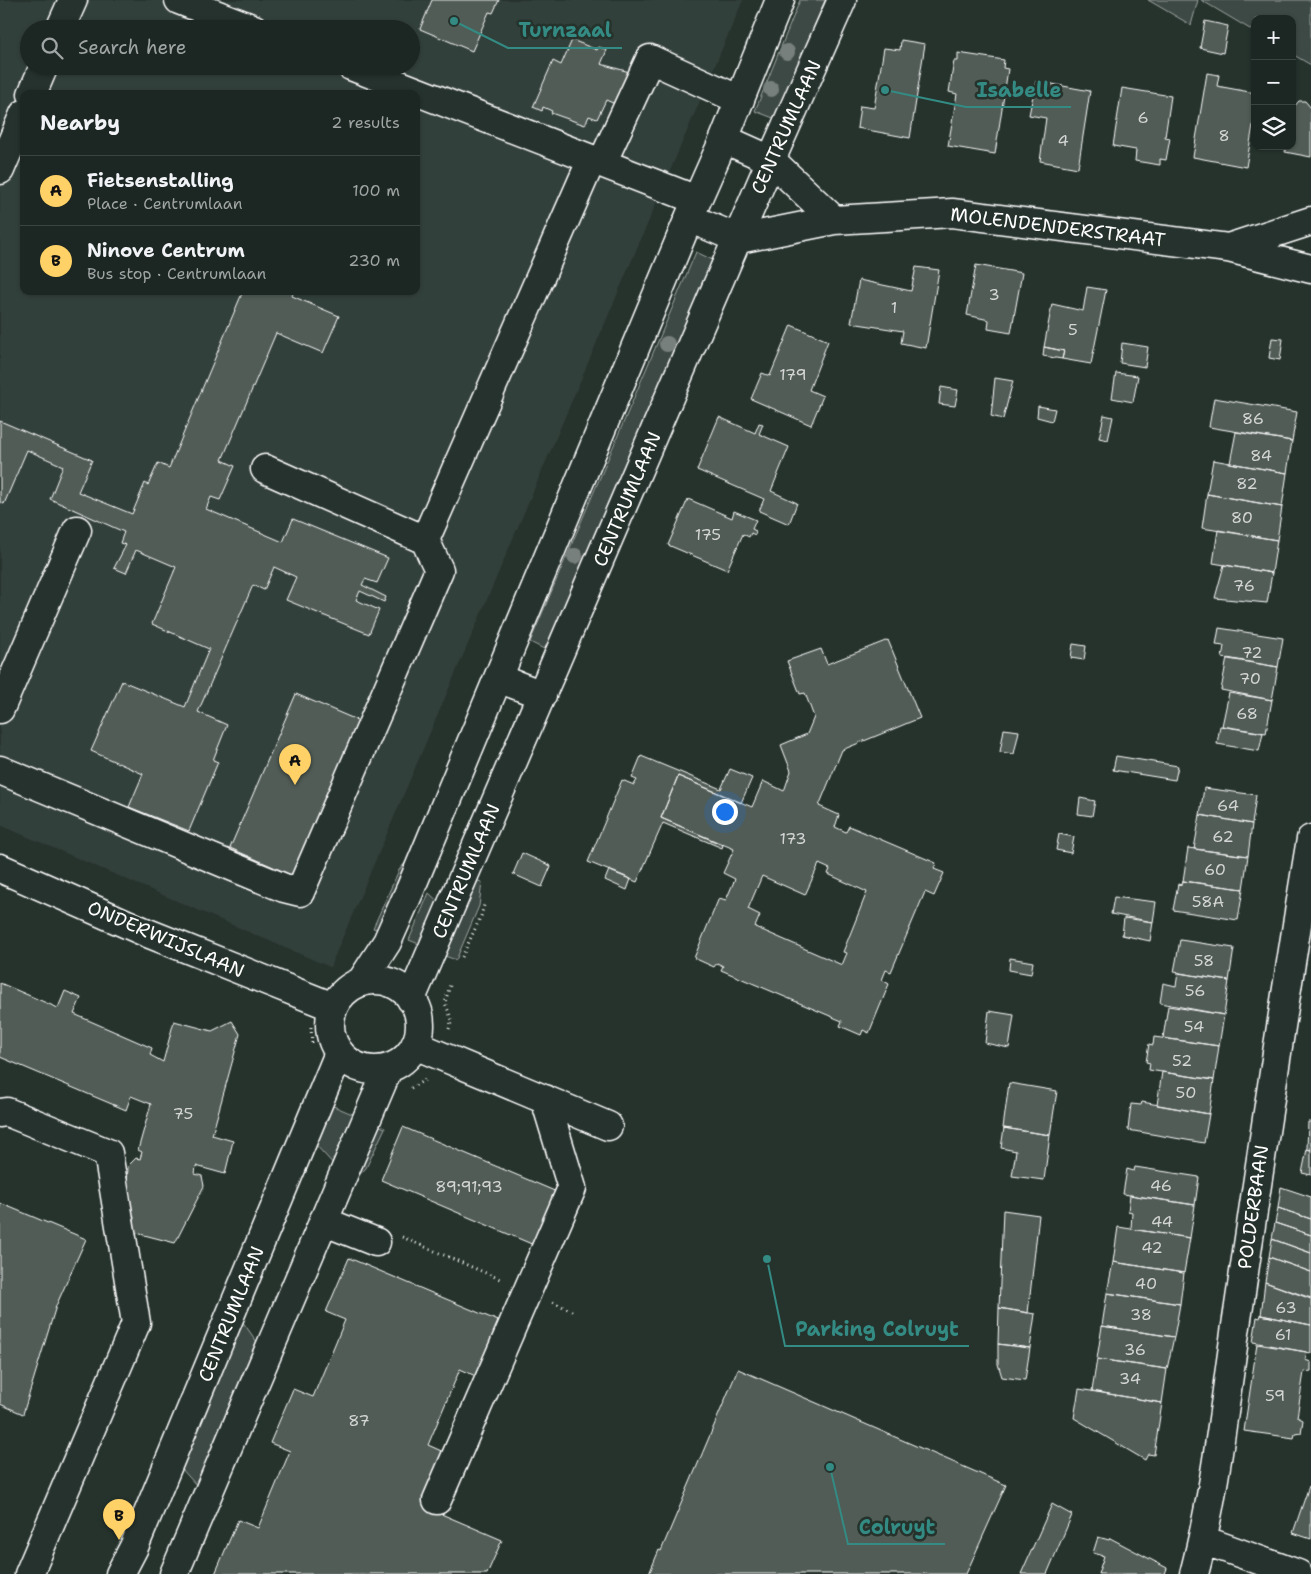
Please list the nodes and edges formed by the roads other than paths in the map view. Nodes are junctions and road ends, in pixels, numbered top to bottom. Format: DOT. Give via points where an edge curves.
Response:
graph roads {
  1 [pos="72,0"];
  2 [pos="179,0"];
  3 [pos="780,0"];
  4 [pos="842,0"];
  5 [pos="64,20"];
  6 [pos="231,20"];
  7 [pos="40,75"];
  8 [pos="374,75"];
  9 [pos="34,90"];
  10 [pos="413,90"];
  11 [pos="420,93"];
  12 [pos="740,100"];
  13 [pos="13,125"];
  14 [pos="724,139"];
  15 [pos="771,160"];
  16 [pos="597,161"];
  17 [pos="0,170"];
  18 [pos="693,209"];
  19 [pos="834,220"];
  20 [pos="1311,221"];
  21 [pos="739,239"];
  22 [pos="1228,248"];
  23 [pos="1311,269"];
  24 [pos="264,469"];
  25 [pos="77,530"];
  26 [pos="425,540"];
  27 [pos="498,678"];
  28 [pos="542,695"];
  29 [pos="0,709"];
  30 [pos="0,770"];
  31 [pos="1311,839"];
  32 [pos="0,868"];
  33 [pos="362,982"];
  34 [pos="411,999"];
  35 [pos="334,1007"];
  36 [pos="416,1045"];
  37 [pos="339,1053"];
  38 [pos="388,1069"];
  39 [pos="545,1099"];
  40 [pos="0,1114"];
  41 [pos="608,1126"];
  42 [pos="323,1221"];
  43 [pos="385,1238"];
  44 [pos="437,1500"];
  45 [pos="1203,1540"];
  46 [pos="29,1574"];
  47 [pos="120,1574"];
  48 [pos="174,1574"];
  49 [pos="1194,1574"];
  50 [pos="1298,1574"];
  1 -- 5 [label="street"];
  2 -- 6 [label="street"];
  3 -- 12 [label="street"];
  4 -- 15 [label="street, CENTRUMLAAN"];
  7 -- 9 [label="street"];
  8 -- 10 [label="street"];
  11 -- 16 [label="street"];
  12 -- 14 [label="street"];
  12 -- 16 [label="street" via="650,58"];
  13 -- 17 [label="street"];
  14 -- 15 [label="street"];
  14 -- 18 [label="street"];
  15 -- 19 [label="street"];
  15 -- 21 [label="street, CENTRUMLAAN"];
  16 -- 18 [label="street"];
  16 -- 26 [label="street"];
  18 -- 21 [label="street"];
  18 -- 27 [label="street"];
  19 -- 21 [label="street, MOLENDENDERSTRAAT"];
  19 -- 22 [label="street, MOLENDENDERSTRAAT" via="952,213"];
  20 -- 22 [label="street"];
  21 -- 28 [label="street, CENTRUMLAAN"];
  22 -- 23 [label="street"];
  24 -- 26 [label="street"];
  25 -- 29 [label="street"];
  26 -- 30 [label="street" via="439,570 300,892"];
  27 -- 28 [label="street"];
  27 -- 33 [label="street" via="387,942"];
  28 -- 34 [label="street, CENTRUMLAAN"];
  31 -- 45 [label="street, POLDERBAAN" via="1278,1036"];
  32 -- 35 [label="street, ONDERWIJSLAAN" via="145,932"];
  33 -- 34 [label="street" via="387,982"];
  33 -- 35 [label="street" via="343,993"];
  34 -- 36 [label="street" via="419,1022"];
  35 -- 37 [label="street" via="330,1034"];
  36 -- 38 [label="street" via="407,1057"];
  36 -- 39 [label="street"];
  37 -- 38 [label="street" via="349,1063 361,1068"];
  37 -- 47 [label="street, CENTRUMLAAN"];
  38 -- 42 [label="street"];
  39 -- 41 [label="street"];
  39 -- 44 [label="street" via="572,1188"];
  40 -- 46 [label="street" via="7,1112 108,1153 136,1323"];
  42 -- 43 [label="street"];
  42 -- 48 [label="street"];
  45 -- 49 [label="street, POLDERBAAN"];
  45 -- 50 [label="street"];
}
